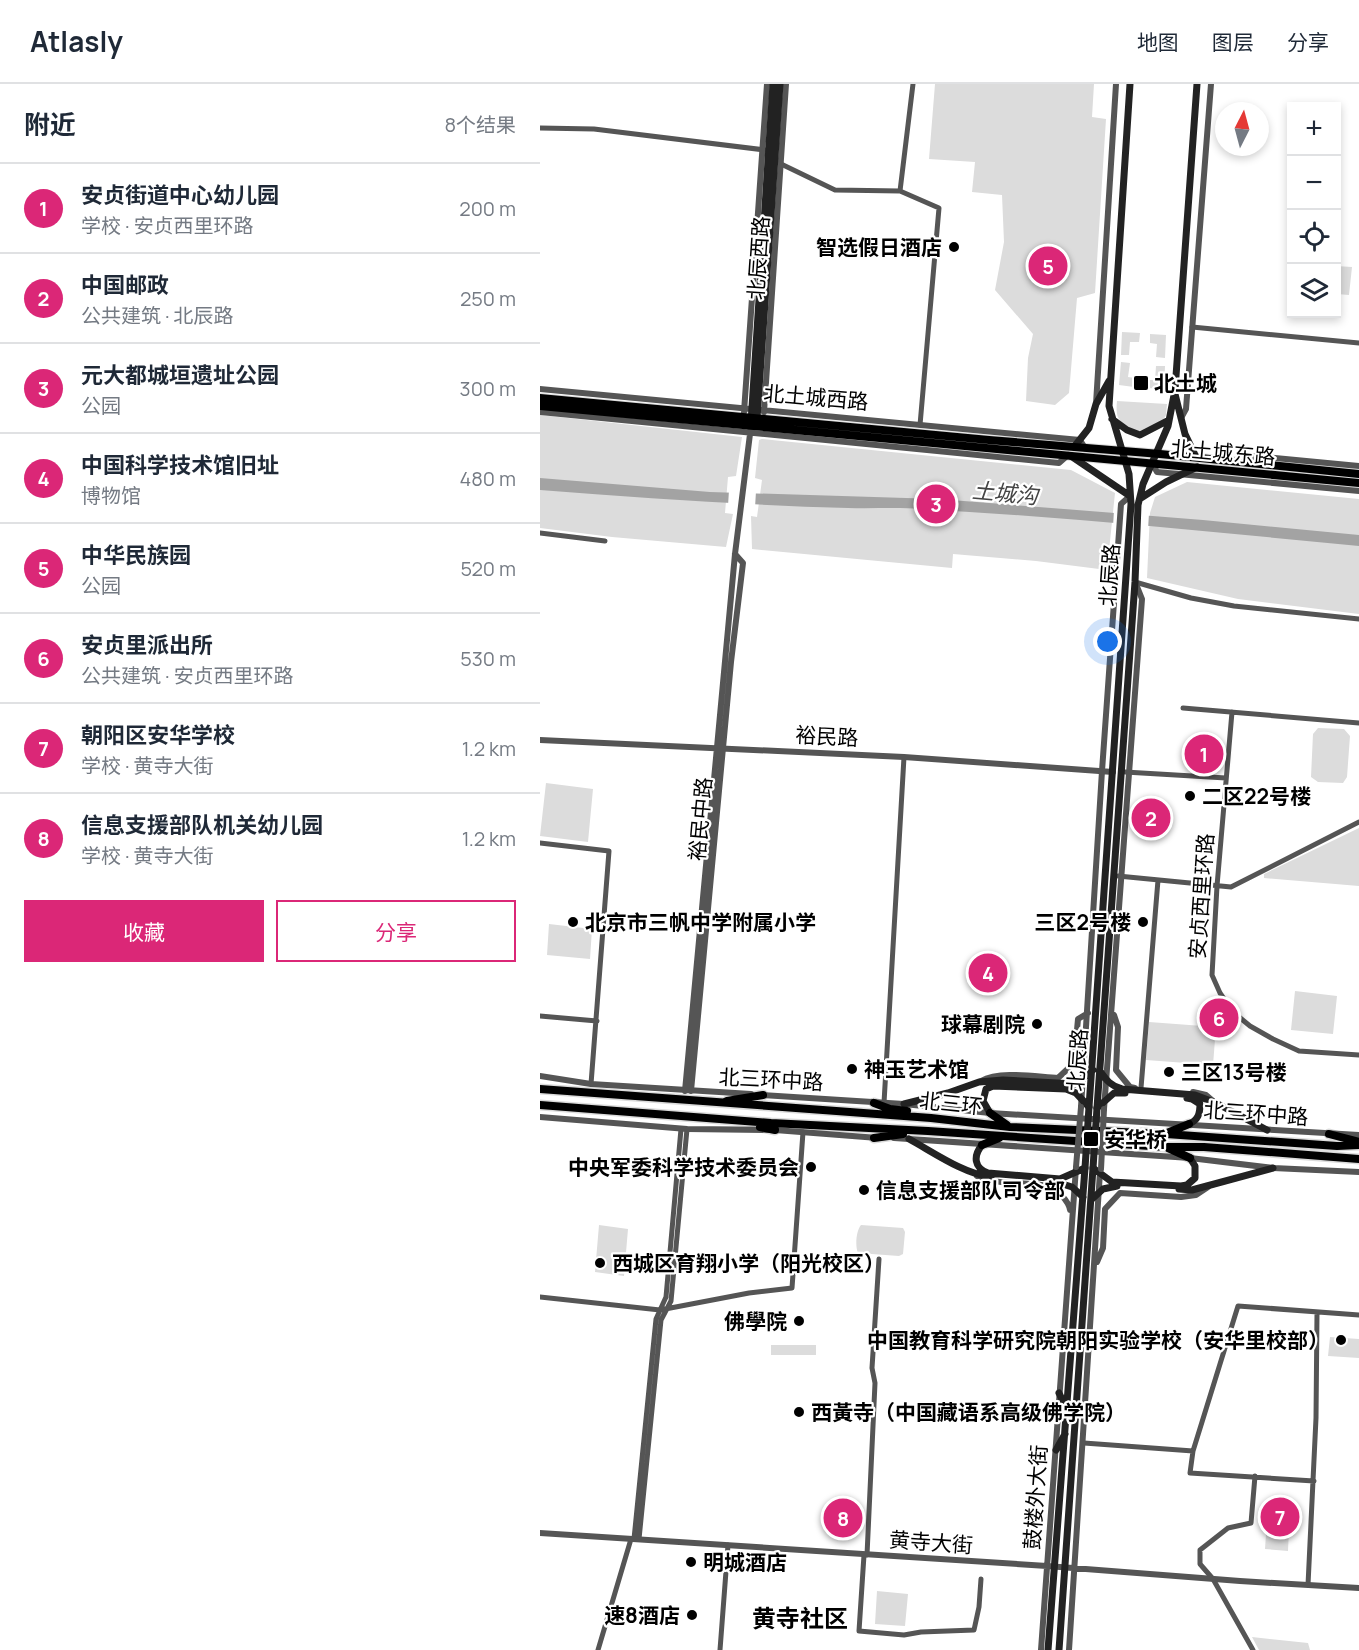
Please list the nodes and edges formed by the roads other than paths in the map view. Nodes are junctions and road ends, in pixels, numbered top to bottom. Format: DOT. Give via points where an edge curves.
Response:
graph roads {
  1 [pos="767,84"];
  2 [pos="773,84"];
  3 [pos="780,84"];
  4 [pos="786,84"];
  5 [pos="913,84"];
  6 [pos="1116,84"];
  7 [pos="1130,84"];
  8 [pos="1197,84"];
  9 [pos="1210,84"];
  10 [pos="540,128"];
  11 [pos="766,150"];
  12 [pos="778,163"];
  13 [pos="900,191"];
  14 [pos="1192,327"];
  15 [pos="1359,343"];
  16 [pos="1110,378"];
  17 [pos="540,389"];
  18 [pos="1174,392"];
  19 [pos="540,398"];
  20 [pos="1096,404"];
  21 [pos="540,406"];
  22 [pos="540,412"];
  23 [pos="754,417"];
  24 [pos="1181,418"];
  25 [pos="1113,419"];
  26 [pos="1169,420"];
  27 [pos="920,425"];
  28 [pos="1083,444"];
  29 [pos="1122,450"];
  30 [pos="1156,453"];
  31 [pos="1070,455"];
  32 [pos="1196,457"];
  33 [pos="1125,460"];
  34 [pos="1152,463"];
  35 [pos="1359,466"];
  36 [pos="1197,467"];
  37 [pos="1337,472"];
  38 [pos="1359,474"];
  39 [pos="1184,475"];
  40 [pos="744,482"];
  41 [pos="1359,483"];
  42 [pos="1359,491"];
  43 [pos="1130,496"];
  44 [pos="1137,502"];
  45 [pos="540,533"];
  46 [pos="605,541"];
  47 [pos="1135,582"];
  48 [pos="1359,619"];
  49 [pos="1183,708"];
  50 [pos="1232,712"];
  51 [pos="1359,723"];
  52 [pos="540,740"];
  53 [pos="720,747"];
  54 [pos="904,757"];
  55 [pos="1102,771"];
  56 [pos="1120,772"];
  57 [pos="1226,778"];
  58 [pos="1359,822"];
  59 [pos="540,843"];
  60 [pos="1113,876"];
  61 [pos="1123,877"];
  62 [pos="1158,880"];
  63 [pos="1217,886"];
  64 [pos="1088,1013"];
  65 [pos="1113,1014"];
  66 [pos="540,1016"];
  67 [pos="597,1021"];
  68 [pos="1359,1055"];
  69 [pos="1096,1071"];
  70 [pos="540,1077"];
  71 [pos="1083,1080"];
  72 [pos="979,1082"];
  73 [pos="1108,1082"];
  74 [pos="540,1085"];
  75 [pos="590,1088"];
  76 [pos="1141,1088"];
  77 [pos="540,1089"];
  78 [pos="688,1091"];
  79 [pos="763,1095"];
  80 [pos="1106,1100"];
  81 [pos="712,1103"];
  82 [pos="879,1103"];
  83 [pos="1081,1103"];
  84 [pos="1216,1103"];
  85 [pos="904,1104"];
  86 [pos="540,1105"];
  87 [pos="1097,1108"];
  88 [pos="990,1113"];
  89 [pos="540,1117"];
  90 [pos="716,1118"];
  91 [pos="931,1118"];
  92 [pos="1189,1124"];
  93 [pos="1010,1127"];
  94 [pos="684,1129"];
  95 [pos="775,1130"];
  96 [pos="1268,1130"];
  97 [pos="928,1131"];
  98 [pos="803,1132"];
  99 [pos="1166,1134"];
  100 [pos="1329,1134"];
  101 [pos="1359,1135"];
  102 [pos="1001,1137"];
  103 [pos="874,1138"];
  104 [pos="909,1139"];
  105 [pos="1359,1144"];
  106 [pos="982,1145"];
  107 [pos="1165,1147"];
  108 [pos="1190,1158"];
  109 [pos="1359,1159"];
  110 [pos="963,1168"];
  111 [pos="1273,1168"];
  112 [pos="1076,1169"];
  113 [pos="1095,1170"];
  114 [pos="1359,1172"];
  115 [pos="1213,1184"];
  116 [pos="1074,1190"];
  117 [pos="1099,1192"];
  118 [pos="1087,1199"];
  119 [pos="879,1259"];
  120 [pos="1070,1262"];
  121 [pos="1095,1265"];
  122 [pos="540,1297"];
  123 [pos="663,1309"];
  124 [pos="1317,1312"];
  125 [pos="1359,1315"];
  126 [pos="1059,1393"];
  127 [pos="1067,1410"];
  128 [pos="1066,1432"];
  129 [pos="1084,1443"];
  130 [pos="1056,1450"];
  131 [pos="1193,1451"];
  132 [pos="1255,1476"];
  133 [pos="1314,1481"];
  134 [pos="540,1533"];
  135 [pos="635,1539"];
  136 [pos="728,1545"];
  137 [pos="866,1555"];
  138 [pos="1051,1566"];
  139 [pos="1065,1567"];
  140 [pos="1074,1568"];
  141 [pos="981,1579"];
  142 [pos="1213,1579"];
  143 [pos="1308,1585"];
  144 [pos="1359,1588"];
  145 [pos="597,1650"];
  146 [pos="720,1650"];
  147 [pos="1041,1650"];
  148 [pos="1048,1650"];
  149 [pos="1059,1650"];
  150 [pos="1070,1650"];
  151 [pos="1253,1650"];
  1 -- 11 [label="street, 北辰西路"];
  2 -- 11 [label="main road, 北辰西路"];
  3 -- 12 [label="main road, 北辰西路"];
  4 -- 12 [label="street, 北辰西路"];
  5 -- 13 [label="street"];
  6 -- 20 [label="street"];
  7 -- 16 [label="main road, 北辰路"];
  8 -- 18 [label="main road, 北辰路"];
  9 -- 14 [label="street"];
  10 -- 11 [label="street" via="594,129"];
  11 -- 12 [label="street"];
  11 -- 23 [label="main road, 北辰西路" via="753,339"];
  12 -- 13 [label="street" via="836,190"];
  12 -- 23 [label="main road, 北辰西路"];
  13 -- 27 [label="street" via="939,208"];
  14 -- 15 [label="street"];
  14 -- 24 [label="street" via="1186,409"];
  16 -- 20 [label="main road"];
  16 -- 25 [label="main road, 北辰路" via="1109,406"];
  17 -- 23 [label="street, 北土城西路"];
  18 -- 24 [label="main road"];
  18 -- 26 [label="main road, 北辰路"];
  19 -- 23 [label="main road, 北土城西路"];
  20 -- 28 [label="main road"];
  21 -- 23 [label="main road, 北土城西路"];
  22 -- 23 [label="street, 北土城西路"];
  23 -- 27 [label="street, 北土城西路"];
  23 -- 28 [label="main road, 北土城西路" via="1074,447"];
  23 -- 31 [label="main road, 北土城西路"];
  23 -- 40 [label="street, 北辰西路"];
  24 -- 32 [label="main road"];
  25 -- 26 [label="main road" via="1140,435"];
  25 -- 29 [label="main road, 北辰路"];
  26 -- 30 [label="main road, 北辰路"];
  27 -- 28 [label="street, 北土城西路"];
  28 -- 29 [label="main road, 北土城西路"];
  29 -- 30 [label="main road, 北土城东路"];
  29 -- 33 [label="main road, 北辰路"];
  30 -- 32 [label="main road, 北土城东路"];
  30 -- 34 [label="main road, 北辰路"];
  31 -- 33 [label="main road, 北土城西路"];
  31 -- 43 [label="main road"];
  32 -- 37 [label="main road, 北土城东路"];
  33 -- 34 [label="main road, 北土城西路"];
  33 -- 43 [label="main road, 北辰路"];
  34 -- 36 [label="main road, 北土城东路"];
  34 -- 39 [label="street, 北土城东路" via="1157,472"];
  34 -- 44 [label="main road, 北辰路"];
  35 -- 37 [label="street, 北土城东路"];
  36 -- 37 [label="main road, 北土城东路"];
  36 -- 39 [label="main road"];
  37 -- 38 [label="main road, 北土城东路"];
  37 -- 41 [label="main road, 北土城东路"];
  39 -- 42 [label="street, 北土城东路"];
  39 -- 44 [label="main road"];
  40 -- 53 [label="street, 裕民中路"];
  43 -- 44 [label="main road, 北辰路"];
  43 -- 55 [label="street, 北辰路" via="1121,504"];
  44 -- 47 [label="main road, 北辰路"];
  44 -- 56 [label="main road, 北辰路" via="1128,531"];
  45 -- 46 [label="street"];
  47 -- 48 [label="street" via="1234,606"];
  47 -- 56 [label="main road, 北辰路"];
  49 -- 50 [label="street"];
  50 -- 51 [label="street"];
  50 -- 57 [label="street, 安贞西里环路"];
  52 -- 53 [label="street, 裕民路"];
  53 -- 54 [label="street, 裕民路"];
  53 -- 78 [label="street, 裕民中路"];
  54 -- 55 [label="street, 裕民路"];
  54 -- 82 [label="street"];
  55 -- 56 [label="street, 裕民路"];
  55 -- 64 [label="street, 北辰路"];
  56 -- 57 [label="street"];
  56 -- 60 [label="main road, 北辰路"];
  56 -- 61 [label="street, 北辰路"];
  56 -- 69 [label="main road, 北辰路"];
  57 -- 63 [label="street, 安贞西里环路"];
  58 -- 63 [label="street" via="1232,887"];
  59 -- 67 [label="street" via="609,851"];
  60 -- 61 [label="street"];
  60 -- 69 [label="main road, 北辰路"];
  61 -- 62 [label="street"];
  61 -- 65 [label="street, 北辰路"];
  62 -- 63 [label="street"];
  62 -- 76 [label="street"];
  63 -- 68 [label="street, 安贞西里环路" via="1212,975 1233,1011 1250,1026 1299,1051"];
  64 -- 71 [label="street, 北辰路"];
  64 -- 72 [label="street" via="1078,1019 1074,1063 1058,1078 1002,1075"];
  65 -- 73 [label="street, 北辰路"];
  65 -- 76 [label="street" via="1118,1027 1116,1070 1130,1087"];
  66 -- 67 [label="street"];
  67 -- 75 [label="street"];
  69 -- 71 [label="main road"];
  69 -- 73 [label="main road"];
  69 -- 87 [label="main road, 北辰路"];
  70 -- 75 [label="street, 北三环中路"];
  71 -- 72 [label="main road" via="1067,1085"];
  71 -- 83 [label="street, 北辰路"];
  72 -- 85 [label="main road"];
  73 -- 80 [label="street, 北辰路"];
  73 -- 84 [label="main road" via="1122,1089 1195,1095"];
  74 -- 75 [label="highway"];
  75 -- 77 [label="highway, 北三环"];
  75 -- 78 [label="street, 北三环中路"];
  75 -- 81 [label="highway, 北三环"];
  76 -- 84 [label="street" via="1199,1093"];
  78 -- 79 [label="street, 北三环中路"];
  79 -- 81 [label="highway"];
  79 -- 82 [label="street, 北三环中路"];
  80 -- 87 [label="main road"];
  80 -- 92 [label="main road" via="1114,1093 1192,1099 1200,1104 1200,1110 1196,1121"];
  81 -- 91 [label="highway, 北三环"];
  82 -- 85 [label="street, 北三环中路"];
  82 -- 91 [label="highway"];
  83 -- 87 [label="main road"];
  83 -- 88 [label="main road" via="1076,1093 1066,1089 993,1086 986,1089 983,1101"];
  83 -- 112 [label="street, bridge"];
  84 -- 96 [label="main road"];
  85 -- 88 [label="street, 北三环中路"];
  86 -- 90 [label="highway, 北三环"];
  87 -- 113 [label="main road, bridge"];
  87 -- 113 [label="street, bridge"];
  88 -- 92 [label="street, 北三环中路"];
  88 -- 93 [label="highway"];
  89 -- 94 [label="street"];
  90 -- 95 [label="highway"];
  90 -- 97 [label="highway, 北三环"];
  91 -- 93 [label="highway, 北三环"];
  92 -- 96 [label="street, 北三环中路"];
  92 -- 99 [label="highway"];
  93 -- 99 [label="highway, 北三环"];
  94 -- 95 [label="street"];
  94 -- 123 [label="street"];
  95 -- 98 [label="street"];
  96 -- 100 [label="street, 北三环中路"];
  97 -- 102 [label="highway, 北三环"];
  97 -- 103 [label="highway"];
  98 -- 103 [label="street"];
  98 -- 123 [label="street" via="792,1288"];
  99 -- 105 [label="highway, 北三环" via="1337,1146"];
  100 -- 101 [label="street, 北三环中路"];
  100 -- 105 [label="highway"];
  102 -- 106 [label="highway"];
  102 -- 107 [label="highway, 北三环"];
  103 -- 104 [label="street"];
  104 -- 106 [label="street"];
  104 -- 110 [label="main road"];
  106 -- 108 [label="street"];
  106 -- 112 [label="main road" via="976,1161 988,1173 1060,1179"];
  107 -- 108 [label="highway"];
  107 -- 109 [label="highway, 北三环"];
  108 -- 111 [label="street"];
  108 -- 113 [label="main road" via="1196,1173 1187,1185 1112,1182"];
  110 -- 116 [label="main road" via="986,1176 1060,1182"];
  110 -- 120 [label="street" via="985,1180 1054,1188 1069,1205"];
  111 -- 114 [label="street"];
  111 -- 115 [label="main road"];
  112 -- 113 [label="main road"];
  112 -- 116 [label="street, 鼓楼外大街"];
  113 -- 117 [label="street, 鼓楼外大街"];
  113 -- 118 [label="main road, 鼓楼外大街"];
  115 -- 117 [label="main road" via="1191,1190 1110,1186"];
  115 -- 121 [label="street" via="1196,1195 1182,1197 1120,1193 1105,1209 1103,1248"];
  116 -- 118 [label="main road"];
  116 -- 120 [label="street, 鼓楼外大街"];
  117 -- 118 [label="main road"];
  117 -- 121 [label="street, 鼓楼外大街"];
  118 -- 127 [label="main road, 鼓楼外大街"];
  118 -- 139 [label="main road, 鼓楼外大街"];
  119 -- 137 [label="street"];
  120 -- 126 [label="street, 鼓楼外大街"];
  121 -- 129 [label="street, 鼓楼外大街"];
  122 -- 123 [label="street"];
  123 -- 135 [label="street" via="656,1319"];
  124 -- 125 [label="street"];
  124 -- 131 [label="street" via="1238,1306"];
  124 -- 133 [label="street"];
  126 -- 127 [label="main road"];
  126 -- 130 [label="street, 鼓楼外大街"];
  127 -- 128 [label="main road, 鼓楼外大街"];
  128 -- 130 [label="main road"];
  128 -- 138 [label="main road, 鼓楼外大街"];
  129 -- 131 [label="street"];
  129 -- 140 [label="street, 鼓楼外大街"];
  130 -- 138 [label="street, 鼓楼外大街"];
  131 -- 132 [label="street" via="1190,1473"];
  132 -- 133 [label="street"];
  132 -- 142 [label="street" via="1251,1523 1228,1528 1200,1550 1200,1564"];
  133 -- 143 [label="street"];
  134 -- 135 [label="street, 黄寺大街"];
  135 -- 136 [label="street, 黄寺大街"];
  135 -- 145 [label="street"];
  136 -- 137 [label="street, 黄寺大街"];
  136 -- 146 [label="street"];
  137 -- 138 [label="street, 黄寺大街"];
  137 -- 141 [label="street" via="859,1631 904,1635 974,1630"];
  138 -- 139 [label="street, 黄寺大街"];
  138 -- 147 [label="street, 鼓楼外大街"];
  138 -- 148 [label="main road, 鼓楼外大街"];
  139 -- 140 [label="street, 黄寺大街"];
  139 -- 149 [label="main road, 鼓楼外大街"];
  140 -- 142 [label="street, 黄寺大街"];
  140 -- 150 [label="street, 鼓楼外大街"];
  142 -- 143 [label="street, 黄寺大街"];
  142 -- 151 [label="street"];
  143 -- 144 [label="street, 黄寺大街"];
}
